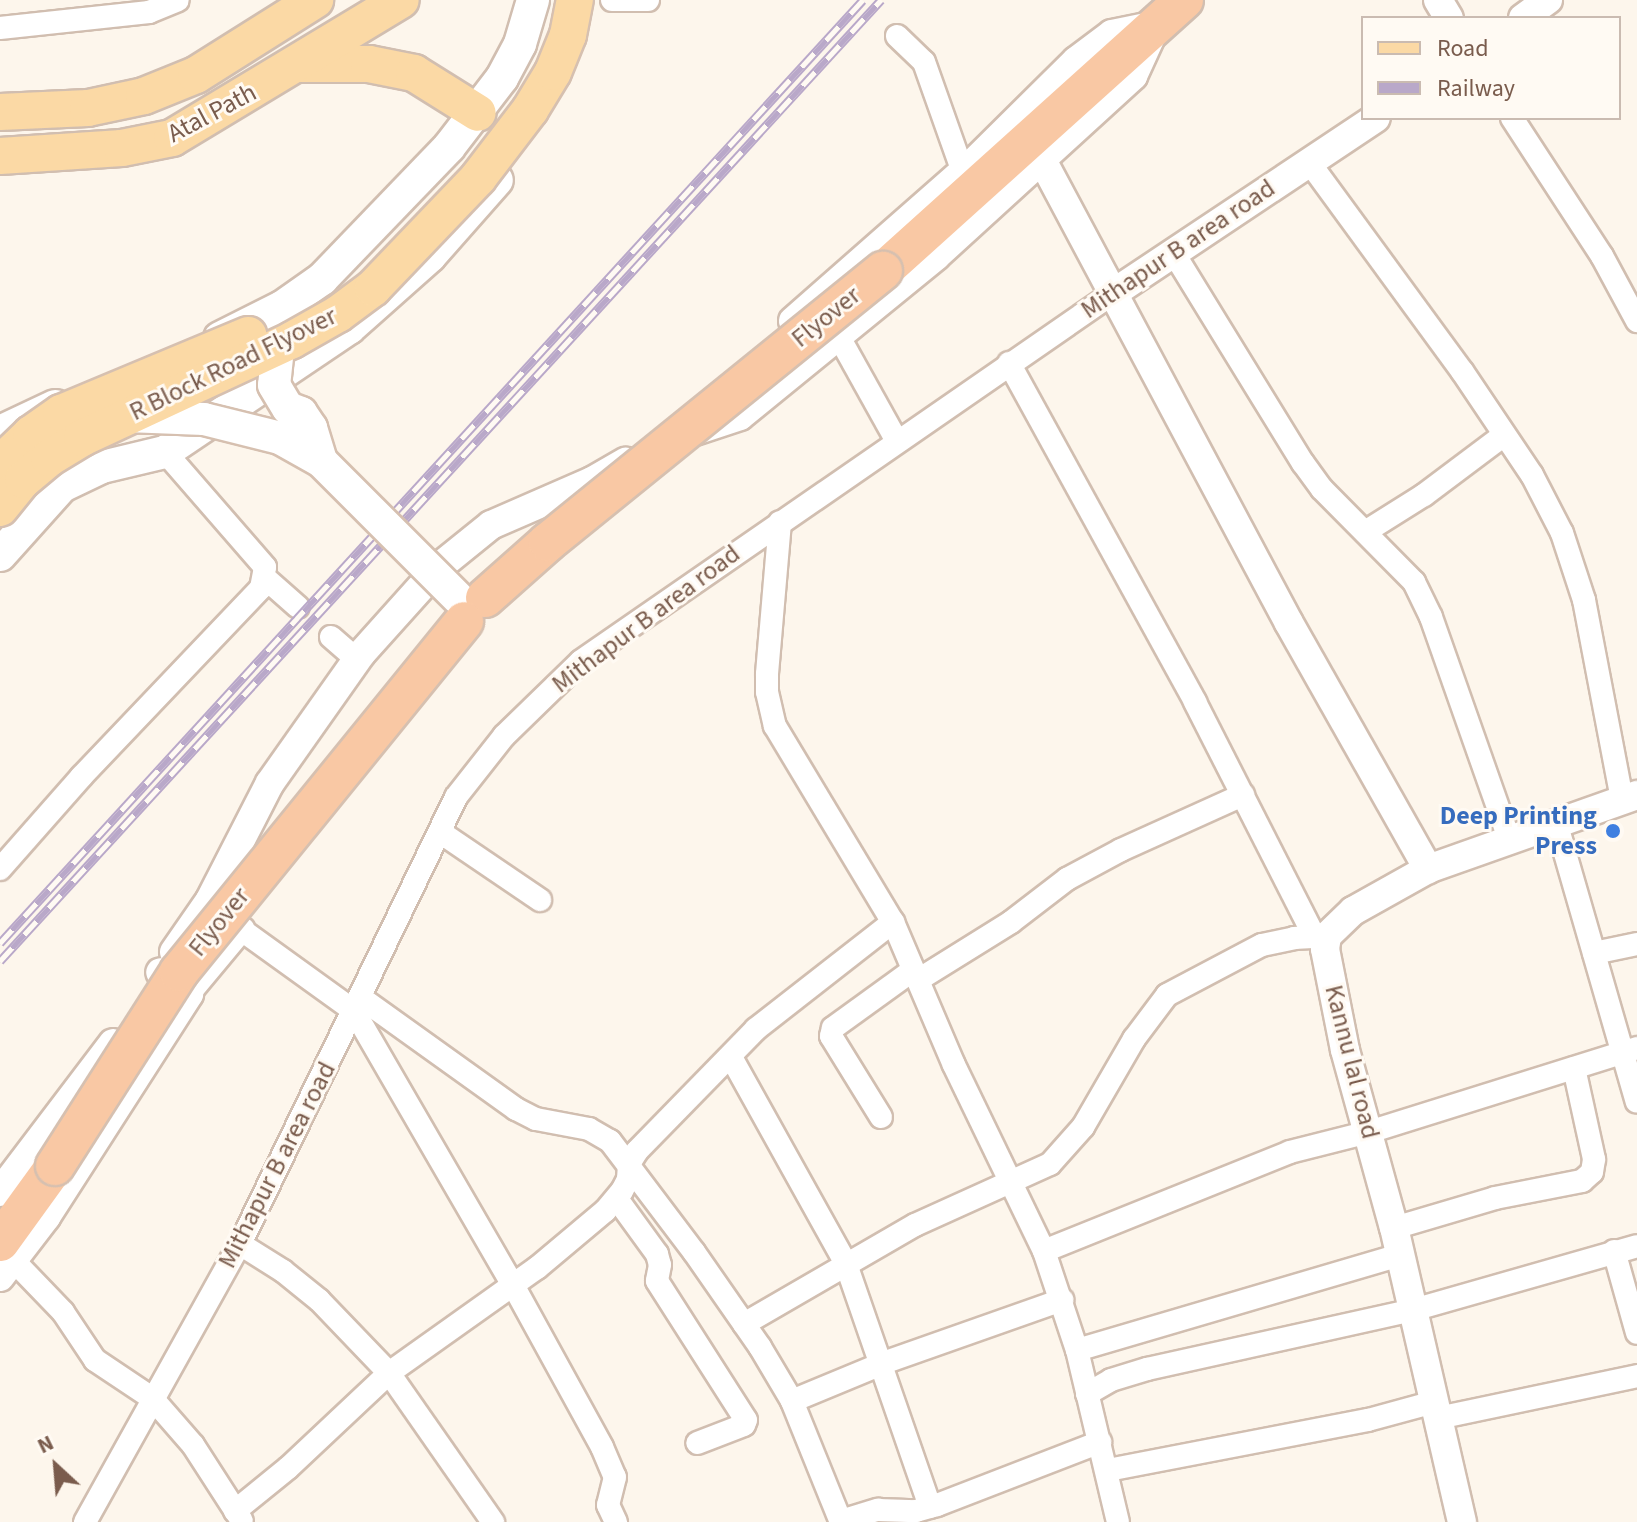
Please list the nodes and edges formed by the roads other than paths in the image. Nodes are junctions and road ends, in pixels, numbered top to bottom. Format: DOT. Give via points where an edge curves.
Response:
graph roads {
  1 [pos="178,0"];
  2 [pos="315,0"];
  3 [pos="401,0"];
  4 [pos="533,0"];
  5 [pos="551,0"];
  6 [pos="575,0"];
  7 [pos="585,0"];
  8 [pos="612,0"];
  9 [pos="648,0"];
  10 [pos="1548,0"];
  11 [pos="1170,12"];
  12 [pos="1526,16"];
  13 [pos="0,28"];
  14 [pos="897,36"];
  15 [pos="300,64"];
  16 [pos="0,112"];
  17 [pos="478,113"];
  18 [pos="1373,120"];
  19 [pos="1513,120"];
  20 [pos="0,156"];
  21 [pos="1041,158"];
  22 [pos="1309,162"];
  23 [pos="963,172"];
  24 [pos="416,181"];
  25 [pos="461,222"];
  26 [pos="1173,252"];
  27 [pos="1112,294"];
  28 [pos="1637,321"];
  29 [pos="839,337"];
  30 [pos="278,348"];
  31 [pos="1009,363"];
  32 [pos="48,409"];
  33 [pos="127,416"];
  34 [pos="0,432"];
  35 [pos="1504,435"];
  36 [pos="897,441"];
  37 [pos="649,447"];
  38 [pos="165,452"];
  39 [pos="321,461"];
  40 [pos="0,464"];
  41 [pos="76,478"];
  42 [pos="0,508"];
  43 [pos="780,522"];
  44 [pos="1365,532"];
  45 [pos="0,555"];
  46 [pos="264,577"];
  47 [pos="469,606"];
  48 [pos="298,607"];
  49 [pos="331,637"];
  50 [pos="357,660"];
  51 [pos="1243,795"];
  52 [pos="1629,797"];
  53 [pos="1556,822"];
  54 [pos="440,832"];
  55 [pos="1509,839"];
  56 [pos="0,869"];
  57 [pos="1428,869"];
  58 [pos="540,900"];
  59 [pos="207,905"];
  60 [pos="893,922"];
  61 [pos="243,929"];
  62 [pos="1321,936"];
  63 [pos="1637,944"];
  64 [pos="1594,953"];
  65 [pos="160,972"];
  66 [pos="915,975"];
  67 [pos="189,994"];
  68 [pos="358,1005"];
  69 [pos="1630,1050"];
  70 [pos="731,1057"];
  71 [pos="1574,1068"];
  72 [pos="1637,1102"];
  73 [pos="881,1117"];
  74 [pos="1369,1132"];
  75 [pos="629,1164"];
  76 [pos="1010,1180"];
  77 [pos="0,1192"];
  78 [pos="617,1199"];
  79 [pos="1397,1242"];
  80 [pos="240,1244"];
  81 [pos="1637,1246"];
  82 [pos="1044,1251"];
  83 [pos="1614,1251"];
  84 [pos="4,1260"];
  85 [pos="846,1264"];
  86 [pos="513,1285"];
  87 [pos="1062,1300"];
  88 [pos="1413,1310"];
  89 [pos="744,1324"];
  90 [pos="1637,1333"];
  91 [pos="1077,1350"];
  92 [pos="879,1365"];
  93 [pos="389,1373"];
  94 [pos="1637,1376"];
  95 [pos="1087,1394"];
  96 [pos="152,1398"];
  97 [pos="792,1401"];
  98 [pos="1436,1410"];
  99 [pos="1100,1442"];
  100 [pos="697,1443"];
  101 [pos="1108,1470"];
  102 [pos="930,1507"];
  103 [pos="239,1516"];
  104 [pos="85,1522"];
  105 [pos="493,1522"];
  106 [pos="616,1522"];
  107 [pos="841,1522"];
  108 [pos="1118,1522"];
  109 [pos="1462,1522"];
  1 -- 13 [label="street" via="135,15"];
  2 -- 16 [label="main road, Atal Path" via="196,75 144,96 88,108"];
  3 -- 15 [label="main road, Atal Path"];
  4 -- 17 [label="main road" via="520,44"];
  5 -- 40 [label="main road, R Block Road Flyover, bridge" via="535,62 512,100 403,231 360,271 281,321 61,413"];
  6 -- 30 [label="main road, R Block Road Flyover, bridge" via="553,72 478,178 373,288"];
  7 -- 25 [label="main road" via="567,74 549,107"];
  8 -- 9 [label="street"];
  10 -- 12 [label="street"];
  11 -- 21 [label="street" via="1133,76"];
  11 -- 23 [label="street" via="1112,34 1076,61"];
  11 -- 47 [label="highway, Flyover, bridge" via="883,271"];
  14 -- 23 [label="street" via="924,62"];
  15 -- 17 [label="main road" via="369,64 414,73"];
  15 -- 20 [label="main road, Atal Path" via="172,138 122,148"];
  17 -- 24 [label="main road"];
  18 -- 22 [label="street, Mithapur B area road"];
  19 -- 28 [label="street" via="1602,256"];
  21 -- 27 [label="street"];
  21 -- 29 [label="street"];
  22 -- 26 [label="street, Mithapur B area road"];
  22 -- 35 [label="street"];
  23 -- 37 [label="street"];
  24 -- 25 [label="main road"];
  24 -- 32 [label="main road" via="322,279 282,307 235,332"];
  25 -- 38 [label="main road" via="349,328"];
  26 -- 27 [label="street, Mithapur B area road"];
  26 -- 44 [label="street" via="1303,463"];
  27 -- 31 [label="street, Mithapur B area road"];
  27 -- 57 [label="street"];
  29 -- 36 [label="street"];
  29 -- 37 [label="street" via="740,416"];
  30 -- 33 [label="main road, R Block Road Flyover, bridge"];
  30 -- 39 [label="main road, bridge" via="274,385 288,408 301,413 311,428"];
  31 -- 36 [label="street, Mithapur B area road"];
  31 -- 51 [label="street"];
  32 -- 34 [label="main road"];
  32 -- 41 [label="main road"];
  33 -- 39 [label="main road, bridge" via="204,419 239,427 280,438"];
  33 -- 42 [label="main road, R Block Road Flyover, bridge" via="49,458"];
  35 -- 44 [label="street"];
  35 -- 52 [label="street" via="1532,475 1579,577"];
  36 -- 43 [label="street, Mithapur B area road"];
  37 -- 50 [label="street" via="592,481 491,525 439,567"];
  38 -- 41 [label="main road"];
  38 -- 46 [label="street" via="253,551 265,567"];
  39 -- 47 [label="main road, bridge"];
  41 -- 45 [label="main road" via="62,486"];
  43 -- 54 [label="street, Mithapur B area road" via="581,661 504,736 456,797"];
  43 -- 60 [label="street" via="769,705 784,746"];
  44 -- 55 [label="street" via="1422,597"];
  46 -- 48 [label="street"];
  46 -- 56 [label="street" via="248,603"];
  47 -- 84 [label="highway, Flyover, bridge" via="179,972 55,1166"];
  49 -- 50 [label="street"];
  50 -- 59 [label="street" via="270,783"];
  51 -- 62 [label="street"];
  51 -- 66 [label="street" via="1067,879 1011,922"];
  52 -- 53 [label="street"];
  53 -- 55 [label="street"];
  53 -- 64 [label="street"];
  54 -- 58 [label="street"];
  54 -- 68 [label="street, Mithapur B area road"];
  55 -- 57 [label="street"];
  57 -- 62 [label="street" via="1353,911"];
  59 -- 61 [label="street"];
  59 -- 65 [label="street"];
  60 -- 66 [label="street"];
  60 -- 70 [label="street" via="756,1029"];
  61 -- 67 [label="street"];
  61 -- 68 [label="street"];
  62 -- 74 [label="street, Kannu lal road"];
  62 -- 76 [label="street" via="1262,945 1167,995 1071,1144 1050,1164"];
  63 -- 64 [label="street"];
  64 -- 69 [label="street"];
  65 -- 67 [label="street"];
  65 -- 77 [label="street" via="102,1061"];
  66 -- 73 [label="street" via="833,1028 831,1036"];
  66 -- 76 [label="street"];
  67 -- 84 [label="street" via="46,1217"];
  68 -- 75 [label="street" via="516,1109 601,1134"];
  68 -- 80 [label="street, Mithapur B area road"];
  68 -- 86 [label="street"];
  69 -- 71 [label="street"];
  69 -- 72 [label="street"];
  70 -- 75 [label="street"];
  70 -- 85 [label="street"];
  71 -- 74 [label="street"];
  71 -- 79 [label="street" via="1594,1159 1592,1172 1582,1181 1495,1198"];
  74 -- 79 [label="street, Kannu lal road"];
  74 -- 82 [label="street" via="1290,1152"];
  75 -- 78 [label="street"];
  75 -- 89 [label="street"];
  76 -- 82 [label="street"];
  76 -- 85 [label="street"];
  78 -- 86 [label="street"];
  78 -- 100 [label="street" via="657,1254 657,1281 746,1420"];
  79 -- 88 [label="street, Kannu lal road"];
  79 -- 91 [label="street"];
  80 -- 93 [label="street" via="319,1300"];
  80 -- 96 [label="street, Mithapur B area road"];
  81 -- 83 [label="street"];
  82 -- 87 [label="street"];
  83 -- 88 [label="street"];
  83 -- 90 [label="street"];
  84 -- 96 [label="street" via="55,1302 95,1360"];
  85 -- 89 [label="street"];
  85 -- 92 [label="street"];
  86 -- 93 [label="street"];
  86 -- 106 [label="street" via="615,1477 608,1505"];
  87 -- 91 [label="street"];
  87 -- 92 [label="street"];
  88 -- 95 [label="street" via="1147,1369"];
  88 -- 98 [label="street, Kannu lal road"];
  89 -- 97 [label="street"];
  91 -- 95 [label="street"];
  92 -- 97 [label="street"];
  92 -- 102 [label="street"];
  93 -- 103 [label="street"];
  93 -- 105 [label="street"];
  94 -- 98 [label="street"];
  95 -- 99 [label="street"];
  96 -- 103 [label="street" via="193,1445"];
  96 -- 104 [label="street, Mithapur B area road"];
  97 -- 107 [label="street"];
  98 -- 101 [label="street"];
  98 -- 109 [label="street, Kannu lal road"];
  99 -- 101 [label="street"];
  99 -- 102 [label="street"];
  101 -- 108 [label="street"];
  102 -- 107 [label="street" via="878,1510"];
}
